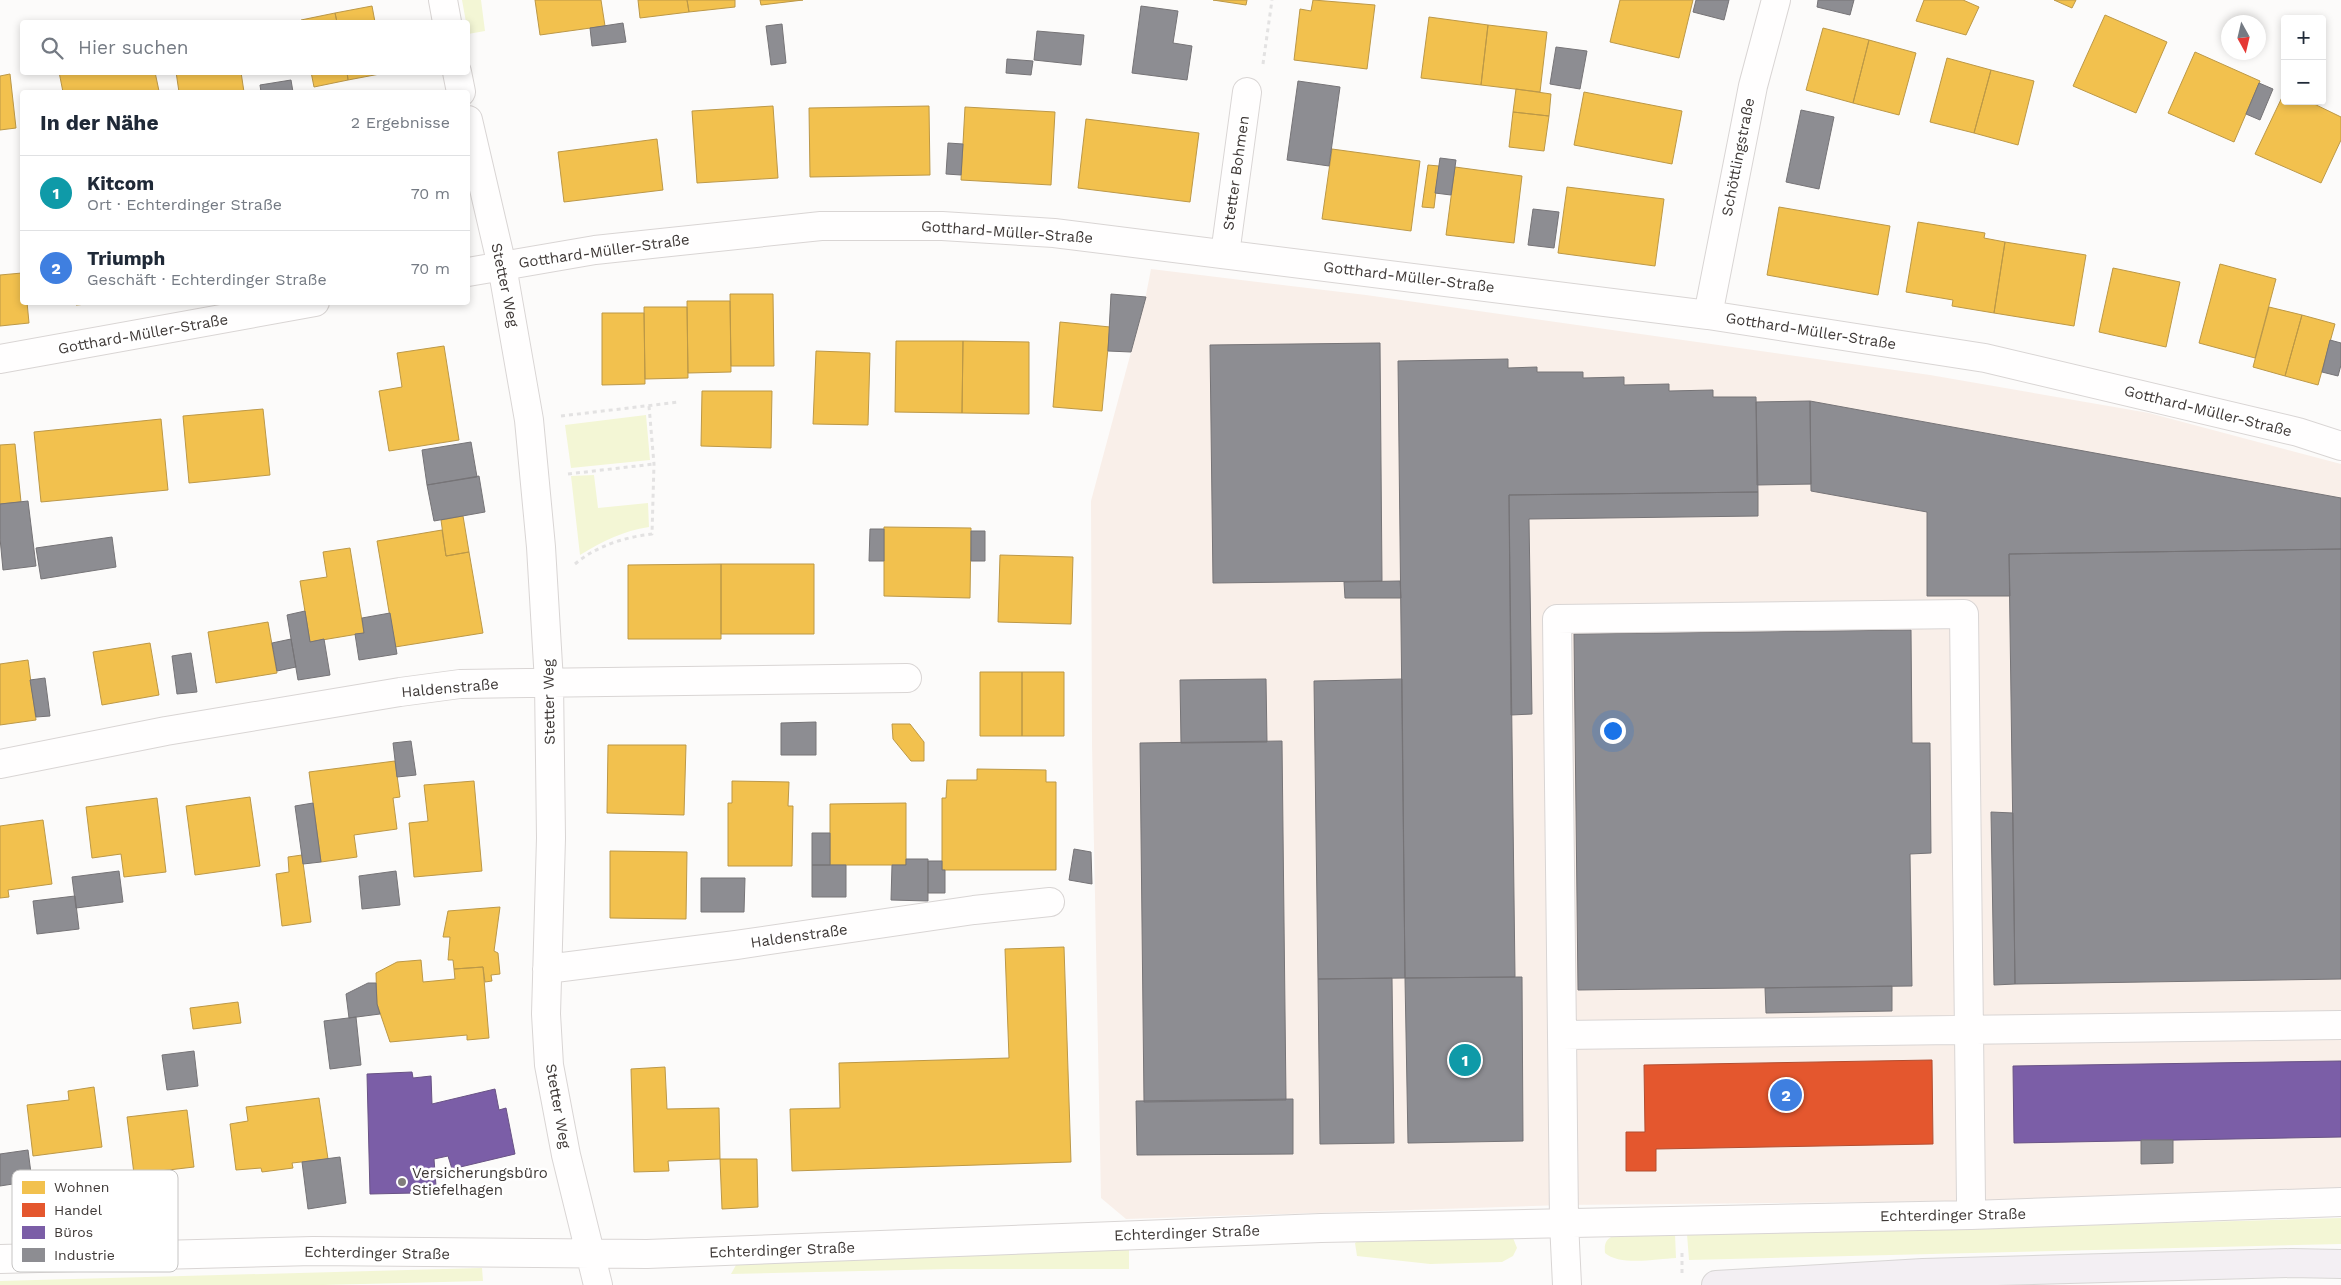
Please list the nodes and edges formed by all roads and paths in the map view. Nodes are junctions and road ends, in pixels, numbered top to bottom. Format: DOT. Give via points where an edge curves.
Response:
graph roads {
  1 [pos="443,0"];
  2 [pos="1272,0"];
  3 [pos="1776,0"];
  4 [pos="447,20"];
  5 [pos="458,75"];
  6 [pos="461,90"];
  7 [pos="1247,92"];
  8 [pos="470,129"];
  9 [pos="1225,254"];
  10 [pos="502,266"];
  11 [pos="470,272"];
  12 [pos="299,305"];
  13 [pos="1708,315"];
  14 [pos="0,359"];
  15 [pos="679,402"];
  16 [pos="649,406"];
  17 [pos="529,420"];
  18 [pos="2341,446"];
  19 [pos="654,464"];
  20 [pos="564,474"];
  21 [pos="572,566"];
  22 [pos="907,678"];
  23 [pos="549,682"];
  24 [pos="0,764"];
  25 [pos="1050,902"];
  26 [pos="547,969"];
  27 [pos="2341,1025"];
  28 [pos="1969,1030"];
  29 [pos="1562,1035"];
  30 [pos="2341,1202"];
  31 [pos="1971,1215"];
  32 [pos="1564,1222"];
  33 [pos="590,1254"];
  34 [pos="178,1255"];
  35 [pos="2341,1264"];
  36 [pos="598,1285"];
  37 [pos="1568,1285"];
  38 [pos="1716,1285"];
  1 -- 4 [label="street"];
  2 -- 7 [label="path" via="1263,65"];
  3 -- 13 [label="street, Schöttlingstraße" via="1753,86"];
  5 -- 6 [label="street"];
  7 -- 9 [label="street, Stetter Bohmen"];
  8 -- 10 [label="street, Stetter Weg"];
  9 -- 10 [label="street, Gotthard-Müller-Straße" via="1054,233 942,226 821,226 604,248"];
  9 -- 13 [label="street, Gotthard-Müller-Straße"];
  10 -- 11 [label="street, Gotthard-Müller-Straße"];
  10 -- 17 [label="street, Stetter Weg"];
  12 -- 14 [label="street, Gotthard-Müller-Straße"];
  13 -- 18 [label="street, Gotthard-Müller-Straße" via="1984,358 2259,423"];
  15 -- 16 [label="path"];
  16 -- 17 [label="path"];
  16 -- 19 [label="path"];
  17 -- 23 [label="street, Stetter Weg"];
  19 -- 20 [label="path"];
  19 -- 21 [label="path" via="652,534 608,545"];
  22 -- 23 [label="street, Haldenstraße"];
  23 -- 24 [label="street, Haldenstraße" via="460,684 400,692 166,731"];
  23 -- 26 [label="street, Stetter Weg" via="551,838"];
  25 -- 26 [label="street, Haldenstraße"];
  26 -- 33 [label="street, Stetter Weg" via="550,1065 559,1121"];
  27 -- 28 [label="street"];
  28 -- 29 [label="street"];
  28 -- 29 [label="street" via="1964,614 1557,619"];
  28 -- 31 [label="street"];
  29 -- 32 [label="street"];
  30 -- 31 [label="street, Echterdinger Straße"];
  31 -- 32 [label="street, Echterdinger Straße"];
  32 -- 33 [label="street, Echterdinger Straße"];
  32 -- 37 [label="street"];
  33 -- 34 [label="street, Echterdinger Straße" via="313,1251"];
  33 -- 36 [label="street, Stetter Weg"];
  35 -- 38 [label="main road" via="1922,1272"];
}
